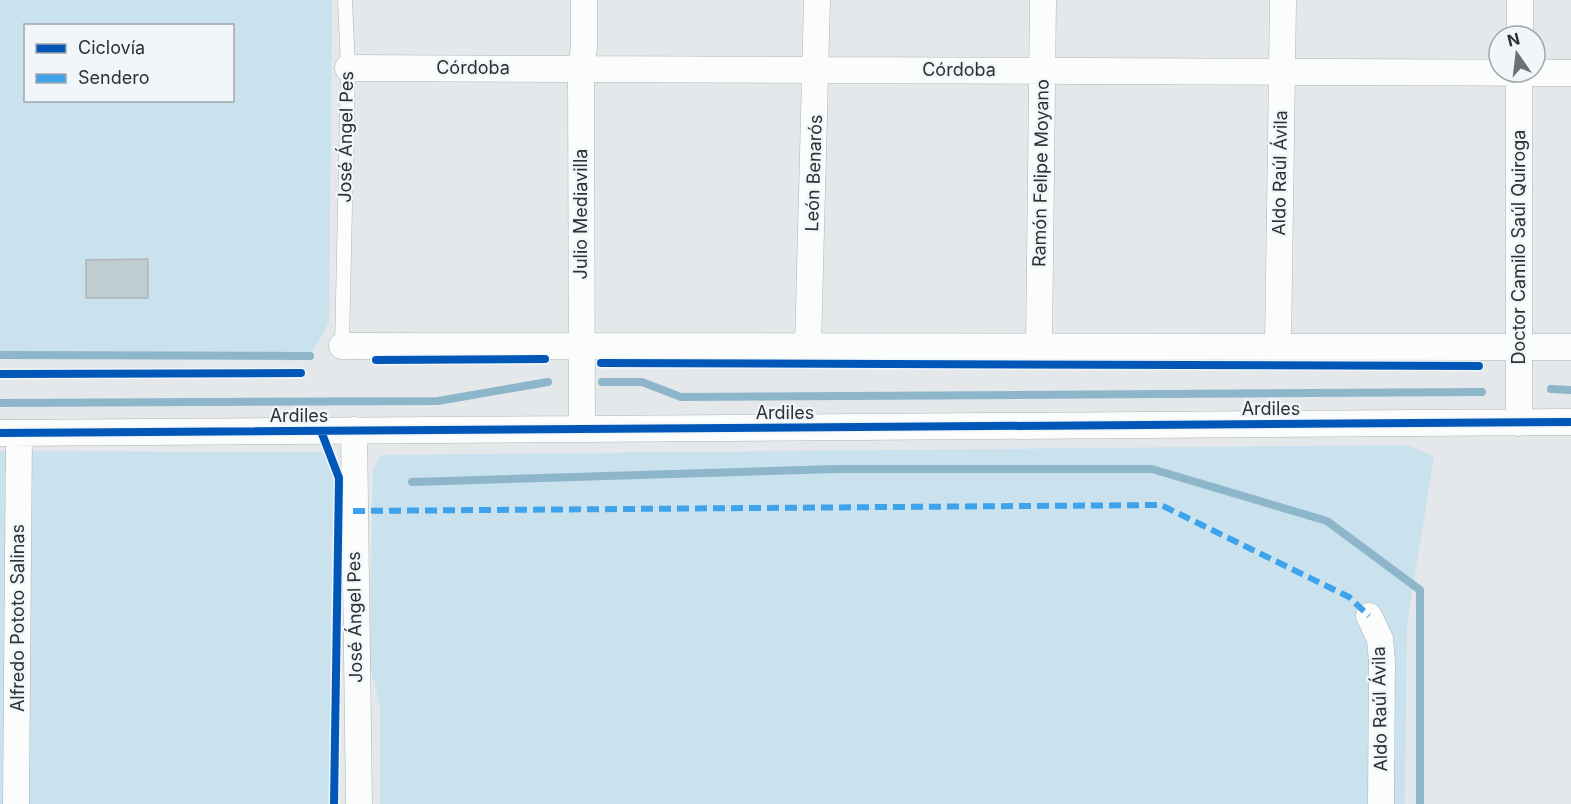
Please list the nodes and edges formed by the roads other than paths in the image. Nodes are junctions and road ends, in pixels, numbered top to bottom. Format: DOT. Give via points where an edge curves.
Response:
graph roads {
  1 [pos="345,0"];
  2 [pos="584,0"];
  3 [pos="818,0"];
  4 [pos="1043,0"];
  5 [pos="1282,0"];
  6 [pos="1520,0"];
  7 [pos="1520,24"];
  8 [pos="348,68"];
  9 [pos="581,69"];
  10 [pos="817,69"];
  11 [pos="1042,70"];
  12 [pos="1281,71"];
  13 [pos="1487,72"];
  14 [pos="1547,73"];
  15 [pos="1571,73"];
  16 [pos="1519,84"];
  17 [pos="342,346"];
  18 [pos="581,346"];
  19 [pos="808,346"];
  20 [pos="1039,346"];
  21 [pos="1278,346"];
  22 [pos="1519,347"];
  23 [pos="1571,347"];
  24 [pos="1571,422"];
  25 [pos="1519,423"];
  26 [pos="582,429"];
  27 [pos="354,430"];
  28 [pos="10,433"];
  29 [pos="1369,616"];
  30 [pos="16,804"];
  31 [pos="359,804"];
  32 [pos="1381,804"];
  1 -- 8 [label="lane, José Ángel Pes"];
  2 -- 9 [label="street, Julio Mediavilla"];
  3 -- 10 [label="street, León Benarós"];
  4 -- 11 [label="street, Ramón Felipe Moyano"];
  5 -- 12 [label="street, Aldo Raúl Ávila"];
  6 -- 7 [label="street"];
  8 -- 9 [label="street, Córdoba"];
  8 -- 17 [label="lane, José Ángel Pes"];
  9 -- 10 [label="street, Córdoba"];
  9 -- 18 [label="street, Julio Mediavilla"];
  10 -- 11 [label="street, Córdoba"];
  10 -- 19 [label="street, León Benarós"];
  11 -- 12 [label="street, Córdoba"];
  11 -- 20 [label="street, Ramón Felipe Moyano"];
  12 -- 13 [label="street, Córdoba"];
  12 -- 21 [label="street, Aldo Raúl Ávila"];
  14 -- 15 [label="street, Córdoba"];
  16 -- 22 [label="street, Doctor Camilo Saúl Quiroga"];
  17 -- 18 [label="street"];
  18 -- 19 [label="street"];
  18 -- 26 [label="street, Julio Mediavilla"];
  19 -- 20 [label="street"];
  20 -- 21 [label="street"];
  21 -- 22 [label="street"];
  22 -- 23 [label="street"];
  22 -- 25 [label="street, Doctor Camilo Saúl Quiroga"];
  24 -- 25 [label="street, Ardiles"];
  25 -- 26 [label="street, Ardiles"];
  26 -- 27 [label="street, Ardiles"];
  27 -- 28 [label="street, Ardiles"];
  27 -- 31 [label="street, José Ángel Pes"];
  28 -- 30 [label="street, Alfredo Pototo Salinas"];
  29 -- 32 [label="street, Aldo Raúl Ávila" via="1380,639 1382,661"];
}
